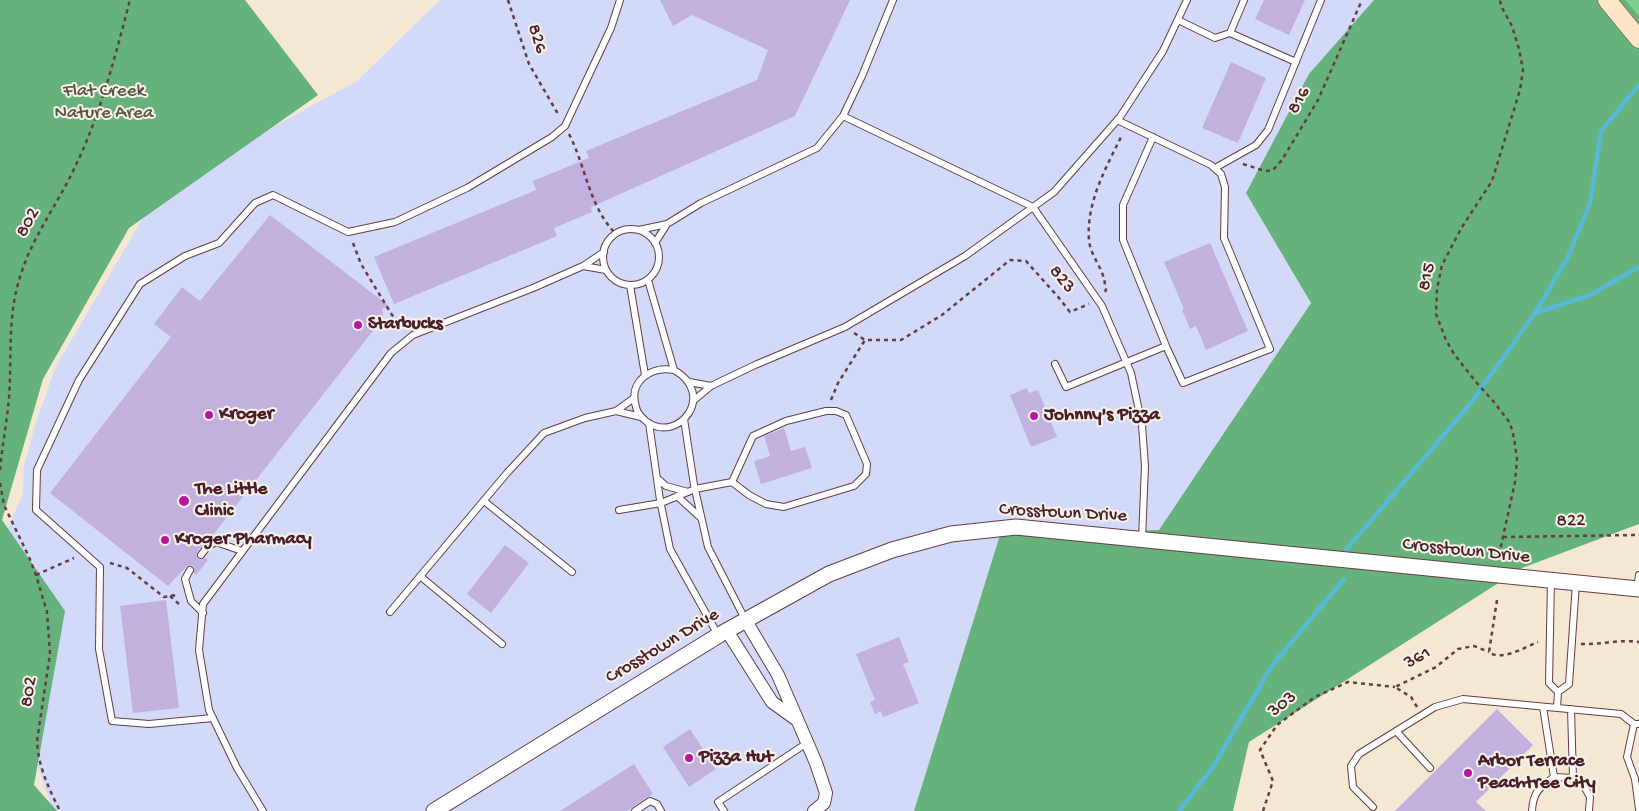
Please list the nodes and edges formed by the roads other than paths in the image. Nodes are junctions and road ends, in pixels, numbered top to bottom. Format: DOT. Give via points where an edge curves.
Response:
graph roads {
  1 [pos="620,0"];
  2 [pos="893,0"];
  3 [pos="1187,0"];
  4 [pos="1244,0"];
  5 [pos="1321,0"];
  6 [pos="1608,0"];
  7 [pos="1178,20"];
  8 [pos="1230,33"];
  9 [pos="1639,39"];
  10 [pos="1296,62"];
  11 [pos="843,116"];
  12 [pos="1117,120"];
  13 [pos="1153,136"];
  14 [pos="1215,168"];
  15 [pos="1033,207"];
  16 [pos="667,224"];
  17 [pos="639,230"];
  18 [pos="656,243"];
  19 [pos="604,252"];
  20 [pos="583,266"];
  21 [pos="606,270"];
  22 [pos="648,280"];
  23 [pos="630,285"];
  24 [pos="1166,346"];
  25 [pos="1125,361"];
  26 [pos="1055,364"];
  27 [pos="674,370"];
  28 [pos="646,375"];
  29 [pos="689,382"];
  30 [pos="711,386"];
  31 [pos="634,398"];
  32 [pos="693,402"];
  33 [pos="616,411"];
  34 [pos="641,417"];
  35 [pos="684,419"];
  36 [pos="649,423"];
  37 [pos="657,478"];
  38 [pos="732,482"];
  39 [pos="691,491"];
  40 [pos="677,496"];
  41 [pos="484,500"];
  42 [pos="661,502"];
  43 [pos="619,510"];
  44 [pos="702,519"];
  45 [pos="1142,539"];
  46 [pos="242,551"];
  47 [pos="201,555"];
  48 [pos="190,570"];
  49 [pos="572,572"];
  50 [pos="420,576"];
  51 [pos="1551,580"];
  52 [pos="1576,583"];
  53 [pos="1638,584"];
  54 [pos="390,612"];
  55 [pos="203,613"];
  56 [pos="746,621"];
  57 [pos="723,633"];
  58 [pos="502,644"];
  59 [pos="1558,692"];
  60 [pos="1543,706"];
  61 [pos="1557,708"];
  62 [pos="1571,709"];
  63 [pos="213,718"];
  64 [pos="797,720"];
  65 [pos="1636,724"];
  66 [pos="1396,731"];
  67 [pos="807,743"];
  68 [pos="1430,768"];
  69 [pos="1554,777"];
  70 [pos="1572,778"];
  71 [pos="1373,807"];
  72 [pos="1639,809"];
  73 [pos="263,811"];
  74 [pos="434,811"];
  75 [pos="635,811"];
  76 [pos="661,811"];
  77 [pos="724,811"];
  78 [pos="814,811"];
  79 [pos="1532,811"];
  80 [pos="1589,811"];
  1 -- 63 [label="lane" via="611,28 565,126 552,136 467,188 395,222 348,232 273,195 255,203 220,243 185,256 140,284 79,380 37,470 36,510 100,567 99,649 112,721 149,724"];
  2 -- 11 [label="lane"];
  3 -- 7 [label="lane"];
  4 -- 8 [label="lane"];
  5 -- 10 [label="lane"];
  6 -- 9 [label="main road"];
  7 -- 8 [label="lane" via="1215,38"];
  7 -- 12 [label="lane" via="1164,51"];
  8 -- 10 [label="lane"];
  10 -- 14 [label="lane" via="1268,130 1256,145"];
  11 -- 15 [label="lane"];
  11 -- 16 [label="lane" via="817,148 701,203"];
  12 -- 13 [label="lane"];
  12 -- 15 [label="lane" via="1054,192"];
  13 -- 14 [label="lane"];
  13 -- 24 [label="lane" via="1123,205 1123,240"];
  14 -- 24 [label="lane" via="1221,174 1225,187 1224,238 1270,349 1183,383"];
  15 -- 25 [label="lane" via="1102,306"];
  15 -- 30 [label="lane" via="965,256 845,327"];
  16 -- 17 [label="lane"];
  16 -- 18 [label="lane"];
  17 -- 18 [label="lane"];
  17 -- 19 [label="lane" via="616,234 606,244"];
  18 -- 22 [label="lane" via="658,267"];
  19 -- 20 [label="lane"];
  19 -- 21 [label="lane"];
  20 -- 21 [label="lane"];
  20 -- 46 [label="lane" via="413,335 391,353"];
  21 -- 23 [label="lane" via="612,278"];
  22 -- 23 [label="lane"];
  22 -- 27 [label="lane"];
  23 -- 28 [label="lane"];
  24 -- 25 [label="lane"];
  25 -- 26 [label="lane" via="1066,387"];
  25 -- 45 [label="lane" via="1131,373 1142,425 1145,466"];
  27 -- 28 [label="lane" via="664,368"];
  27 -- 29 [label="lane"];
  28 -- 31 [label="lane" via="639,381"];
  29 -- 30 [label="lane"];
  29 -- 32 [label="lane"];
  30 -- 32 [label="lane"];
  31 -- 33 [label="lane"];
  31 -- 34 [label="lane"];
  32 -- 35 [label="lane"];
  33 -- 34 [label="lane"];
  33 -- 41 [label="lane" via="544,433"];
  34 -- 36 [label="lane"];
  35 -- 36 [label="lane" via="667,427"];
  35 -- 39 [label="lane"];
  36 -- 37 [label="lane"];
  37 -- 39 [label="lane" via="666,486"];
  37 -- 42 [label="lane"];
  38 -- 38 [label="lane" via="766,504 784,506 854,486 866,474 867,464 846,415 826,411 786,421 753,436"];
  38 -- 39 [label="lane"];
  39 -- 40 [label="lane"];
  39 -- 44 [label="lane"];
  40 -- 42 [label="lane"];
  40 -- 44 [label="lane"];
  41 -- 49 [label="lane"];
  41 -- 50 [label="lane"];
  42 -- 43 [label="lane"];
  42 -- 57 [label="lane" via="670,550"];
  44 -- 56 [label="lane" via="708,546"];
  45 -- 51 [label="street, Crosstown Drive"];
  45 -- 56 [label="street, Crosstown Drive" via="1016,528 951,534 892,550 829,574"];
  46 -- 47 [label="lane" via="216,542"];
  46 -- 55 [label="lane" via="204,604"];
  48 -- 55 [label="lane" via="185,579 191,601"];
  50 -- 54 [label="lane"];
  50 -- 58 [label="lane"];
  51 -- 52 [label="street, Crosstown Drive"];
  51 -- 59 [label="lane" via="1548,683"];
  52 -- 53 [label="street, Crosstown Drive"];
  52 -- 59 [label="lane" via="1569,684"];
  55 -- 63 [label="lane" via="199,650"];
  56 -- 57 [label="street, Crosstown Drive"];
  56 -- 64 [label="street" via="778,675"];
  57 -- 64 [label="street" via="772,702"];
  57 -- 74 [label="street, Crosstown Drive"];
  59 -- 61 [label="lane"];
  60 -- 61 [label="lane"];
  60 -- 66 [label="lane" via="1463,698 1435,707"];
  60 -- 69 [label="lane"];
  61 -- 62 [label="lane"];
  62 -- 65 [label="lane" via="1620,714"];
  62 -- 70 [label="lane"];
  63 -- 73 [label="lane" via="237,768"];
  64 -- 67 [label="street"];
  65 -- 72 [label="lane" via="1627,757 1635,779"];
  66 -- 68 [label="lane"];
  66 -- 71 [label="lane" via="1359,754 1351,766 1353,787"];
  67 -- 77 [label="lane" via="718,802"];
  67 -- 78 [label="street" via="826,793 824,803"];
  69 -- 70 [label="lane"];
  69 -- 79 [label="lane" via="1537,789"];
  70 -- 80 [label="lane" via="1580,779 1590,797"];
  75 -- 76 [label="lane" via="650,801"];
}
